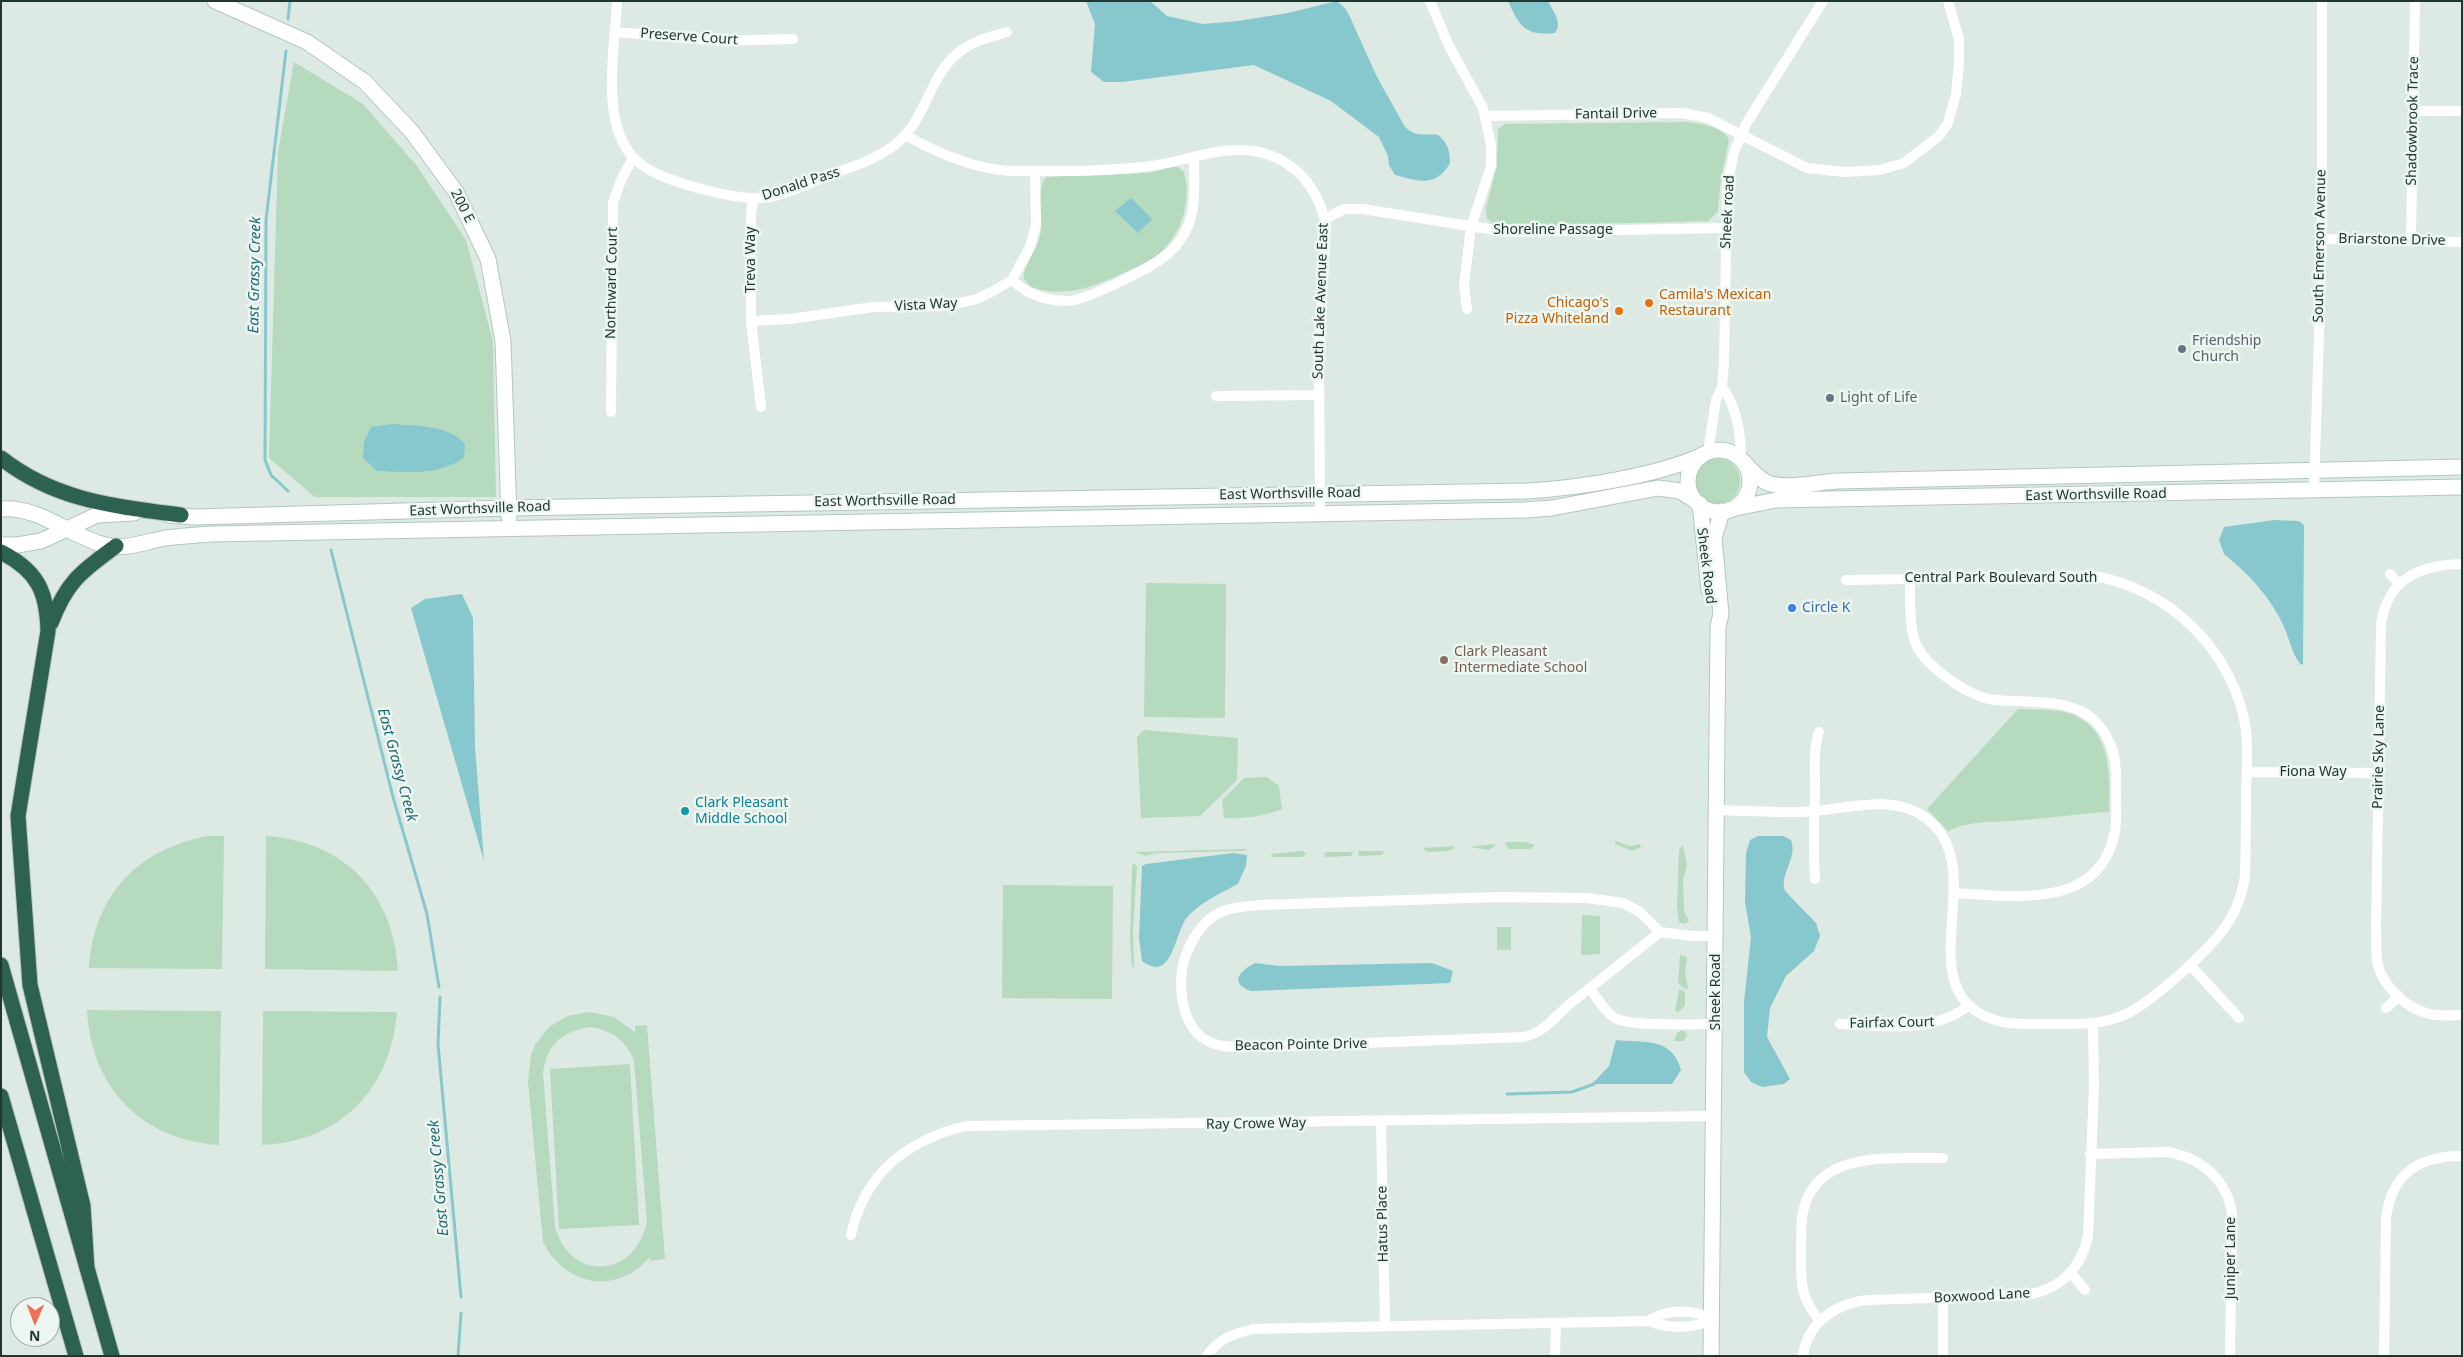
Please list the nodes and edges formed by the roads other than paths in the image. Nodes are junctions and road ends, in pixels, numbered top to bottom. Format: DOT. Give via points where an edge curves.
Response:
graph roads {
  1 [pos="215,1"];
  2 [pos="617,1"];
  3 [pos="1430,1"];
  4 [pos="1823,1"];
  5 [pos="1948,1"];
  6 [pos="2322,1"];
  7 [pos="2415,1"];
  8 [pos="616,32"];
  9 [pos="1007,32"];
  10 [pos="793,39"];
  11 [pos="2413,111"];
  12 [pos="2462,111"];
  13 [pos="1486,116"];
  14 [pos="1741,135"];
  15 [pos="907,136"];
  16 [pos="1194,157"];
  17 [pos="633,158"];
  18 [pos="1035,171"];
  19 [pos="753,199"];
  20 [pos="1325,219"];
  21 [pos="1471,227"];
  22 [pos="1726,228"];
  23 [pos="2322,239"];
  24 [pos="2411,240"];
  25 [pos="2462,242"];
  26 [pos="1012,280"];
  27 [pos="1467,309"];
  28 [pos="751,321"];
  29 [pos="1722,387"];
  30 [pos="1319,395"];
  31 [pos="1216,396"];
  32 [pos="762,407"];
  33 [pos="611,412"];
  34 [pos="1705,453"];
  35 [pos="1,458"];
  36 [pos="1742,461"];
  37 [pos="2462,467"];
  38 [pos="2315,469"];
  39 [pos="2462,487"];
  40 [pos="2314,490"];
  41 [pos="1320,494"];
  42 [pos="1698,503"];
  43 [pos="509,508"];
  44 [pos="1,509"];
  45 [pos="1727,510"];
  46 [pos="1320,514"];
  47 [pos="180,516"];
  48 [pos="508,528"];
  49 [pos="66,529"];
  50 [pos="1,545"];
  51 [pos="116,546"];
  52 [pos="1,552"];
  53 [pos="2462,564"];
  54 [pos="2390,574"];
  55 [pos="1910,579"];
  56 [pos="1846,580"];
  57 [pos="2399,584"];
  58 [pos="1718,627"];
  59 [pos="48,631"];
  60 [pos="1819,732"];
  61 [pos="2247,772"];
  62 [pos="2379,773"];
  63 [pos="1717,810"];
  64 [pos="1814,812"];
  65 [pos="1815,879"];
  66 [pos="1954,893"];
  67 [pos="1660,932"];
  68 [pos="1716,936"];
  69 [pos="1,965"];
  70 [pos="2190,965"];
  71 [pos="1590,989"];
  72 [pos="2398,996"];
  73 [pos="1969,1005"];
  74 [pos="2386,1008"];
  75 [pos="2462,1015"];
  76 [pos="2239,1018"];
  77 [pos="1716,1024"];
  78 [pos="1840,1024"];
  79 [pos="2093,1025"];
  80 [pos="1,1096"];
  81 [pos="1715,1116"];
  82 [pos="1381,1122"];
  83 [pos="1,1135"];
  84 [pos="2090,1154"];
  85 [pos="2462,1156"];
  86 [pos="1943,1158"];
  87 [pos="851,1235"];
  88 [pos="87,1269"];
  89 [pos="2071,1273"];
  90 [pos="2085,1290"];
  91 [pos="1944,1298"];
  92 [pos="1712,1320"];
  93 [pos="1820,1321"];
  94 [pos="1556,1323"];
  95 [pos="1385,1326"];
  96 [pos="74,1356"];
  97 [pos="112,1356"];
  98 [pos="1207,1356"];
  99 [pos="1555,1356"];
  100 [pos="1711,1356"];
  101 [pos="1803,1356"];
  102 [pos="1944,1356"];
  103 [pos="2230,1356"];
  104 [pos="2384,1356"];
  1 -- 43 [label="main road, 200 E" via="307,42 365,82 412,132 456,192 488,259 503,340"];
  2 -- 8 [label="street"];
  3 -- 13 [label="street" via="1449,46"];
  4 -- 14 [label="street, Sheek road"];
  5 -- 14 [label="street, Fantail Drive" via="1959,39 1956,94 1948,123 1939,136 1910,159 1880,170 1844,172 1807,168"];
  6 -- 23 [label="street, South Emerson Avenue"];
  7 -- 11 [label="street, Shadowbrook Trace"];
  8 -- 10 [label="street, Preserve Court" via="721,41"];
  8 -- 17 [label="street" via="611,109 621,138"];
  9 -- 15 [label="street" via="974,42 948,62"];
  11 -- 12 [label="street"];
  11 -- 24 [label="street, Shadowbrook Trace"];
  13 -- 14 [label="street, Fantail Drive" via="1683,113 1708,118"];
  13 -- 21 [label="street" via="1491,166"];
  14 -- 22 [label="street, Sheek road" via="1727,186"];
  15 -- 18 [label="street, South Lake Avenue East" via="951,158 988,169"];
  15 -- 19 [label="street, Donald Pass" via="868,162 770,197"];
  16 -- 18 [label="street, South Lake Avenue East" via="1143,167"];
  16 -- 20 [label="street, South Lake Avenue East" via="1238,150 1275,157 1295,167 1310,184"];
  16 -- 26 [label="street" via="1191,214 1186,230 1170,252 1142,270 1086,297 1070,301 1035,296"];
  17 -- 19 [label="street, Donald Pass" via="645,168 667,178"];
  17 -- 33 [label="street, Northward Court" via="614,203"];
  18 -- 26 [label="street" via="1036,225 1024,261"];
  19 -- 28 [label="street, Treva Way" via="750,215"];
  20 -- 21 [label="street, Shoreline Passage" via="1344,209 1363,209"];
  20 -- 30 [label="street, South Lake Avenue East"];
  21 -- 22 [label="street, Shoreline Passage" via="1507,232"];
  21 -- 27 [label="street" via="1464,285"];
  22 -- 29 [label="street, Sheek road"];
  23 -- 24 [label="street, Briarstone Drive"];
  23 -- 38 [label="street, South Emerson Avenue"];
  24 -- 25 [label="street, Briarstone Drive"];
  26 -- 28 [label="street, Vista Way" via="961,304 873,307"];
  28 -- 32 [label="street, Treva Way"];
  29 -- 34 [label="street, Sheek road" via="1716,400"];
  29 -- 36 [label="street, Sheek road" via="1731,399"];
  30 -- 31 [label="street"];
  30 -- 41 [label="street, South Lake Avenue East"];
  34 -- 36 [label="main road" via="1720,450"];
  34 -- 41 [label="main road, East Worthsville Road" via="1676,466 1556,489"];
  34 -- 42 [label="main road" via="1690,468 1688,477 1688,486"];
  35 -- 47 [label="highway" via="20,472 60,492 95,503"];
  36 -- 38 [label="main road, East Worthsville Road" via="1764,481 1783,485"];
  36 -- 45 [label="main road" via="1748,470 1748,488 1739,504"];
  37 -- 38 [label="main road, East Worthsville Road"];
  38 -- 40 [label="street, South Emerson Avenue"];
  39 -- 40 [label="main road, East Worthsville Road"];
  40 -- 45 [label="main road, East Worthsville Road" via="1776,500"];
  41 -- 43 [label="main road, East Worthsville Road"];
  41 -- 46 [label="street, South Lake Avenue East"];
  42 -- 45 [label="main road" via="1713,511"];
  42 -- 46 [label="main road, East Worthsville Road" via="1680,491 1658,488 1552,508"];
  42 -- 58 [label="main road, Sheek Road" via="1712,614"];
  43 -- 47 [label="main road, East Worthsville Road"];
  43 -- 48 [label="main road, 200 E"];
  44 -- 49 [label="main road, East Worthsville Road" via="39,515"];
  45 -- 58 [label="main road, Sheek Road" via="1714,538 1721,614"];
  46 -- 48 [label="main road, East Worthsville Road"];
  47 -- 49 [label="main road, East Worthsville Road" via="112,513"];
  48 -- 51 [label="main road, East Worthsville Road" via="211,534 163,539 130,547"];
  49 -- 50 [label="main road, East Worthsville Road" via="41,541"];
  49 -- 51 [label="main road, East Worthsville Road" via="105,545"];
  51 -- 59 [label="highway" via="83,570 70,585"];
  52 -- 59 [label="highway" via="32,575 42,590 47,605"];
  53 -- 57 [label="street, Prairie Sky Lane" via="2429,567"];
  54 -- 57 [label="street"];
  55 -- 56 [label="street, Central Park Boulevard South"];
  55 -- 61 [label="street, Central Park Boulevard South" via="2093,576 2118,581 2154,597 2201,636 2229,676 2246,728"];
  55 -- 66 [label="street" via="1912,631 1917,647 1946,677 1967,691 1986,698 2049,702 2086,714 2112,746 2116,765 2116,822 2112,842 2105,859 2086,880 2068,890 2048,895"];
  57 -- 62 [label="street, Prairie Sky Lane" via="2383,611 2381,624"];
  58 -- 63 [label="main road, Sheek Road"];
  59 -- 88 [label="highway" via="18,816 30,985 83,1206"];
  60 -- 64 [label="street"];
  61 -- 62 [label="street, Fiona Way"];
  61 -- 70 [label="street, Central Park Boulevard South" via="2245,875 2241,896 2222,933"];
  62 -- 72 [label="street, Prairie Sky Lane" via="2378,964 2387,984"];
  63 -- 64 [label="street"];
  63 -- 68 [label="main road, Sheek Road"];
  64 -- 65 [label="street"];
  64 -- 66 [label="street" via="1883,803 1912,810 1936,827 1948,845 1954,868"];
  66 -- 73 [label="street" via="1951,971"];
  67 -- 68 [label="street"];
  67 -- 71 [label="street, Beacon Pointe Drive"];
  67 -- 71 [label="street, Beacon Pointe Drive" via="1640,912 1623,903 1587,898 1259,905 1230,909 1212,917 1198,932 1186,953 1182,977 1190,1026 1206,1041 1227,1046 1259,1047 1523,1037 1548,1026"];
  68 -- 77 [label="main road, Sheek Road"];
  69 -- 88 [label="highway"];
  70 -- 76 [label="street"];
  70 -- 79 [label="street, Central Park Boulevard South" via="2141,1007 2123,1017"];
  71 -- 77 [label="street" via="1616,1019"];
  72 -- 74 [label="street"];
  72 -- 75 [label="street" via="2427,1014"];
  73 -- 78 [label="street, Fairfax Court" via="1939,1023"];
  73 -- 79 [label="street, Central Park Boulevard South" via="1989,1018 2005,1022"];
  77 -- 81 [label="main road, Sheek Road"];
  79 -- 84 [label="street, Boxwood Lane"];
  80 -- 96 [label="highway"];
  81 -- 82 [label="street, Ray Crowe Way"];
  81 -- 92 [label="main road, Sheek Road"];
  82 -- 87 [label="street, Ray Crowe Way" via="966,1126 918,1143 895,1158 864,1197"];
  82 -- 95 [label="street, Hatus Place"];
  83 -- 96 [label="highway"];
  84 -- 89 [label="street, Boxwood Lane" via="2088,1236 2083,1254"];
  84 -- 103 [label="street, Juniper Lane" via="2174,1153 2201,1164 2218,1180 2228,1197 2232,1214"];
  85 -- 104 [label="street" via="2439,1157 2416,1166 2400,1180 2388,1200"];
  86 -- 93 [label="street" via="1853,1161 1832,1172 1812,1190 1803,1210 1801,1281 1808,1306"];
  88 -- 97 [label="highway"];
  89 -- 90 [label="street"];
  89 -- 91 [label="street, Boxwood Lane" via="2051,1288 2027,1295"];
  91 -- 93 [label="street, Boxwood Lane" via="1859,1301 1841,1306"];
  91 -- 102 [label="street"];
  92 -- 94 [label="street" via="1704,1314 1680,1313 1662,1314 1649,1321"];
  92 -- 100 [label="main road, Sheek Road"];
  93 -- 101 [label="street" via="1808,1338"];
  94 -- 95 [label="street"];
  94 -- 99 [label="street"];
  95 -- 98 [label="street" via="1253,1329 1229,1334"];
}
